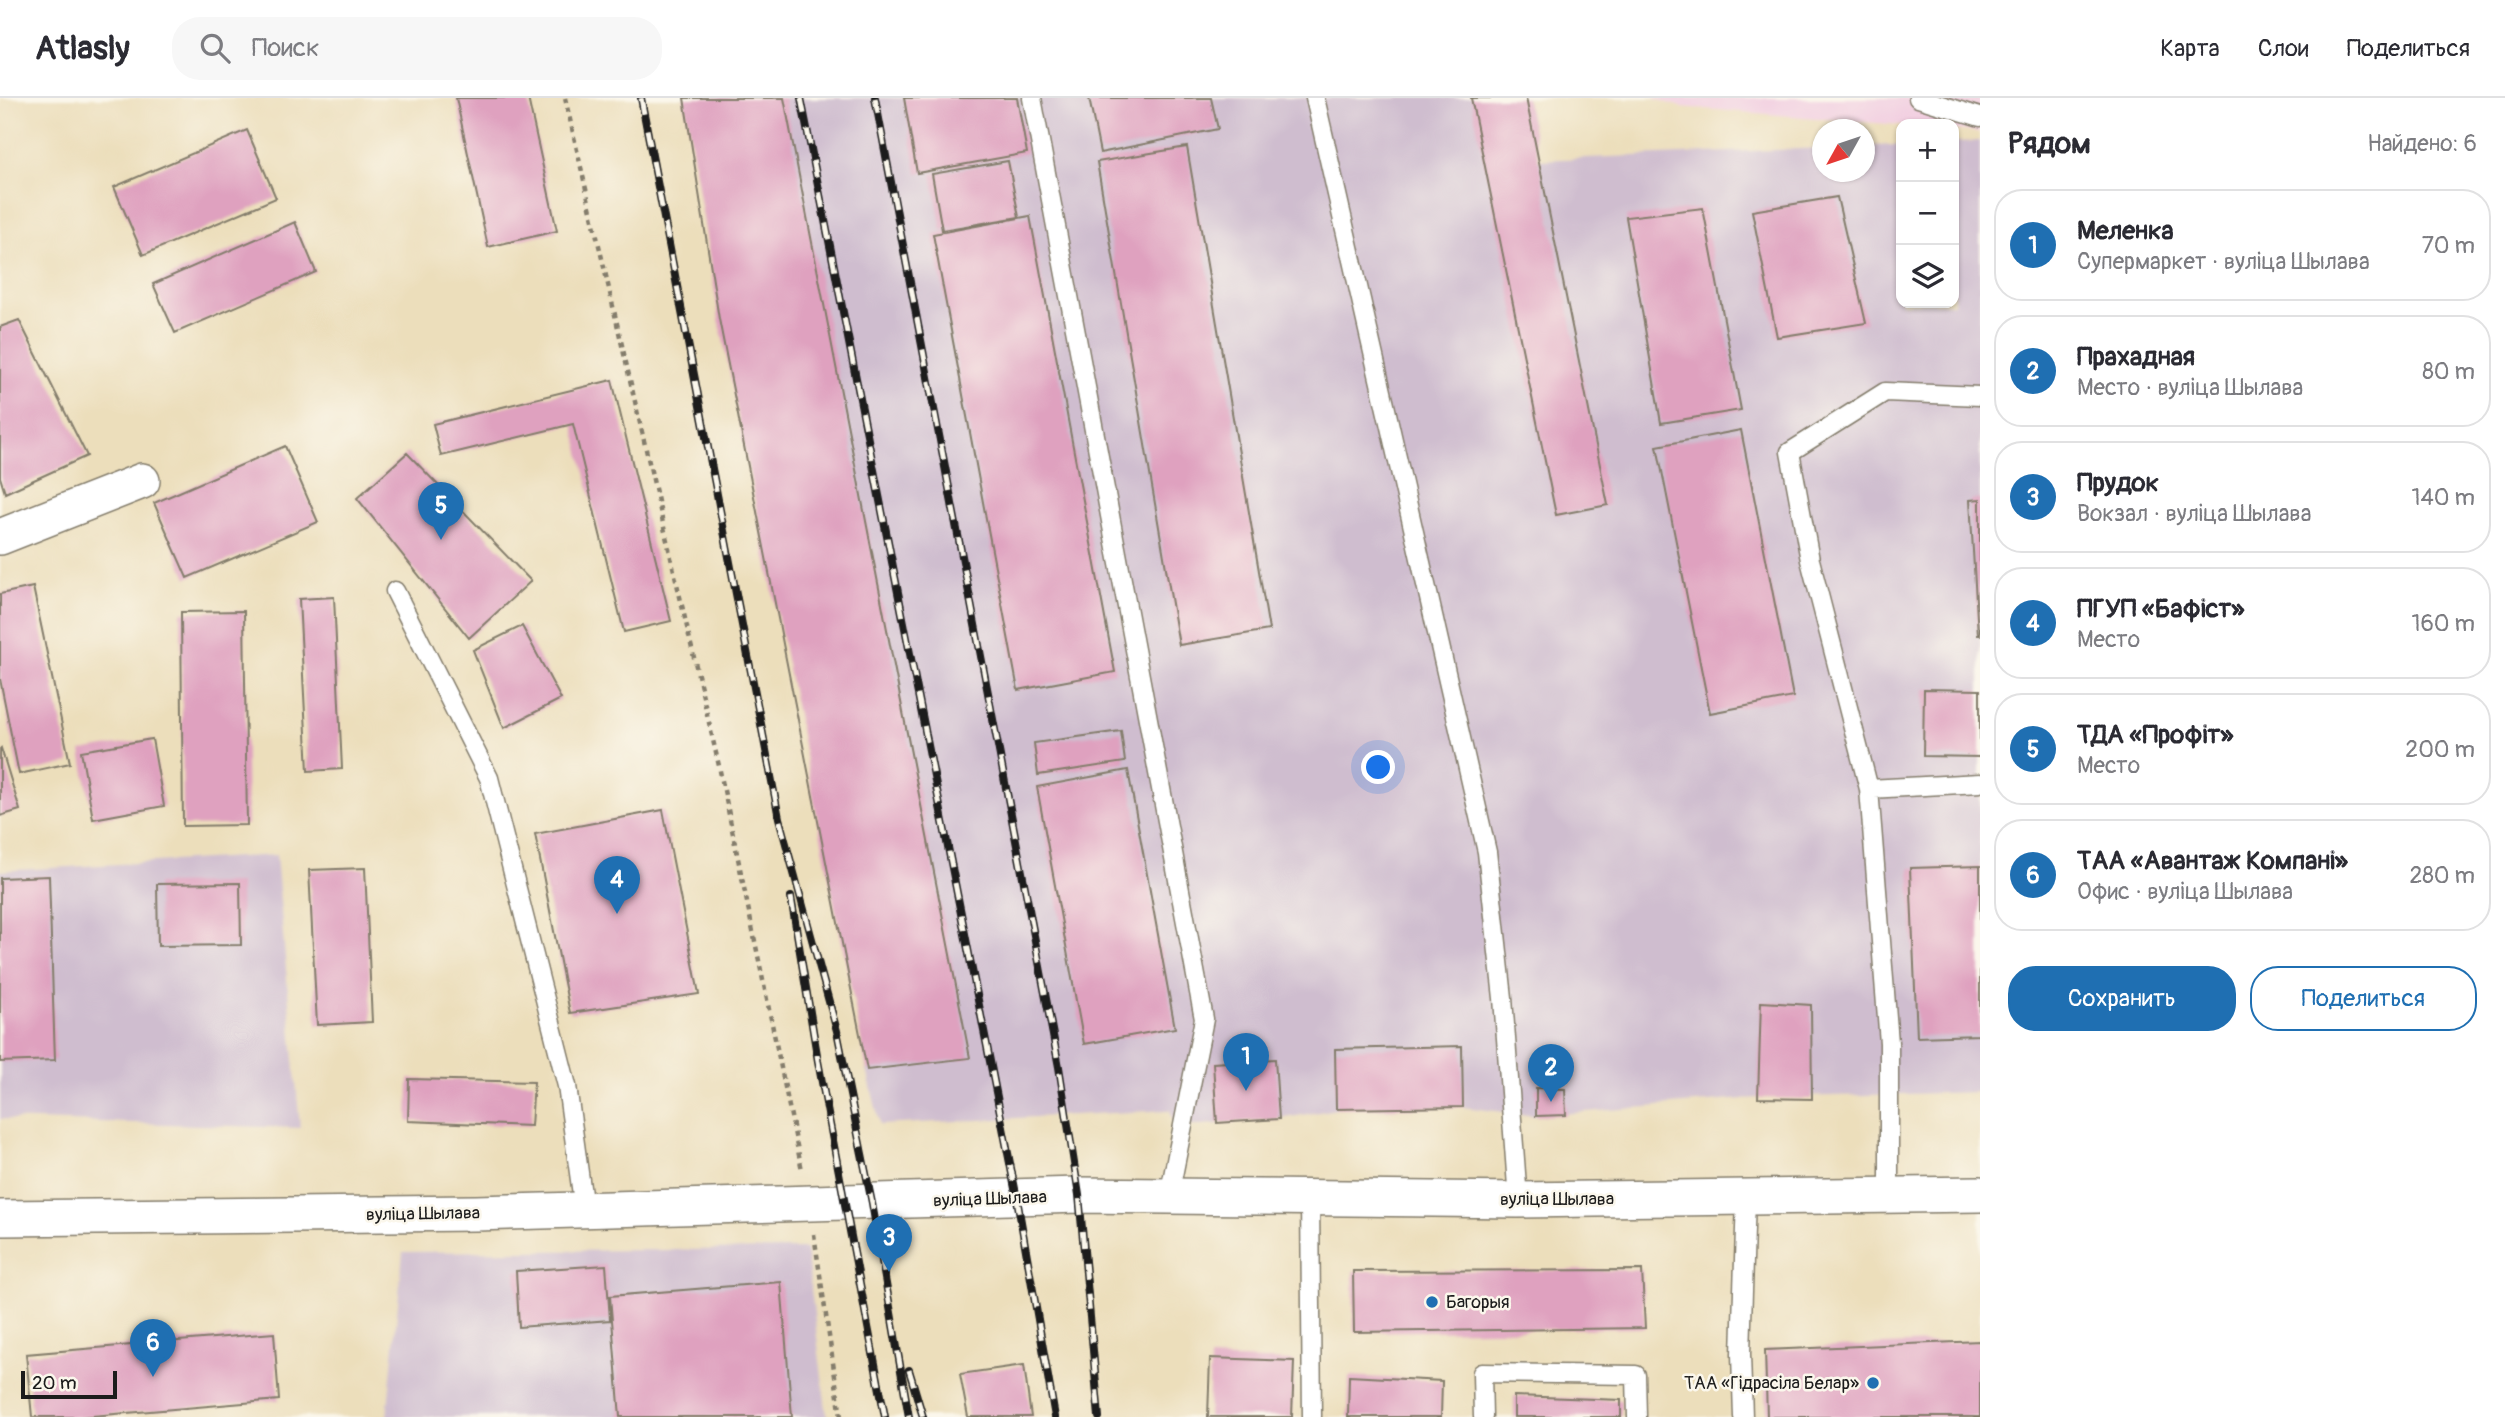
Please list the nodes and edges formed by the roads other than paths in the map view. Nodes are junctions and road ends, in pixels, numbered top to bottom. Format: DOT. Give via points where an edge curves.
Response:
graph roads {
  1 [pos="1032,98"];
  2 [pos="1315,98"];
  3 [pos="1917,98"];
  4 [pos="1980,117"];
  5 [pos="1980,396"];
  6 [pos="142,481"];
  7 [pos="0,537"];
  8 [pos="395,591"];
  9 [pos="1980,783"];
  10 [pos="1869,789"];
  11 [pos="1980,1194"];
  12 [pos="1889,1195"];
  13 [pos="1169,1196"];
  14 [pos="1746,1197"];
  15 [pos="1310,1198"];
  16 [pos="1518,1199"];
  17 [pos="584,1209"];
  18 [pos="0,1218"];
  19 [pos="1311,1417"];
  20 [pos="1483,1417"];
  21 [pos="1637,1417"];
  22 [pos="1743,1417"];
  1 -- 13 [label="lane" via="1204,1019"];
  2 -- 16 [label="lane" via="1487,852"];
  3 -- 4 [label="lane"];
  5 -- 10 [label="lane" via="1885,392 1790,452 1810,560"];
  6 -- 7 [label="street"];
  8 -- 17 [label="lane" via="489,778 567,1086"];
  9 -- 10 [label="lane"];
  10 -- 12 [label="lane" via="1889,1043"];
  11 -- 12 [label="street, вуліца Шылава"];
  12 -- 14 [label="street, вуліца Шылава"];
  13 -- 15 [label="street, вуліца Шылава"];
  13 -- 17 [label="street, вуліца Шылава"];
  14 -- 16 [label="street, вуліца Шылава"];
  14 -- 22 [label="lane"];
  15 -- 16 [label="street, вуліца Шылава"];
  15 -- 19 [label="lane"];
  17 -- 18 [label="street, вуліца Шылава"];
  20 -- 21 [label="lane" via="1482,1373 1636,1375"];
}
